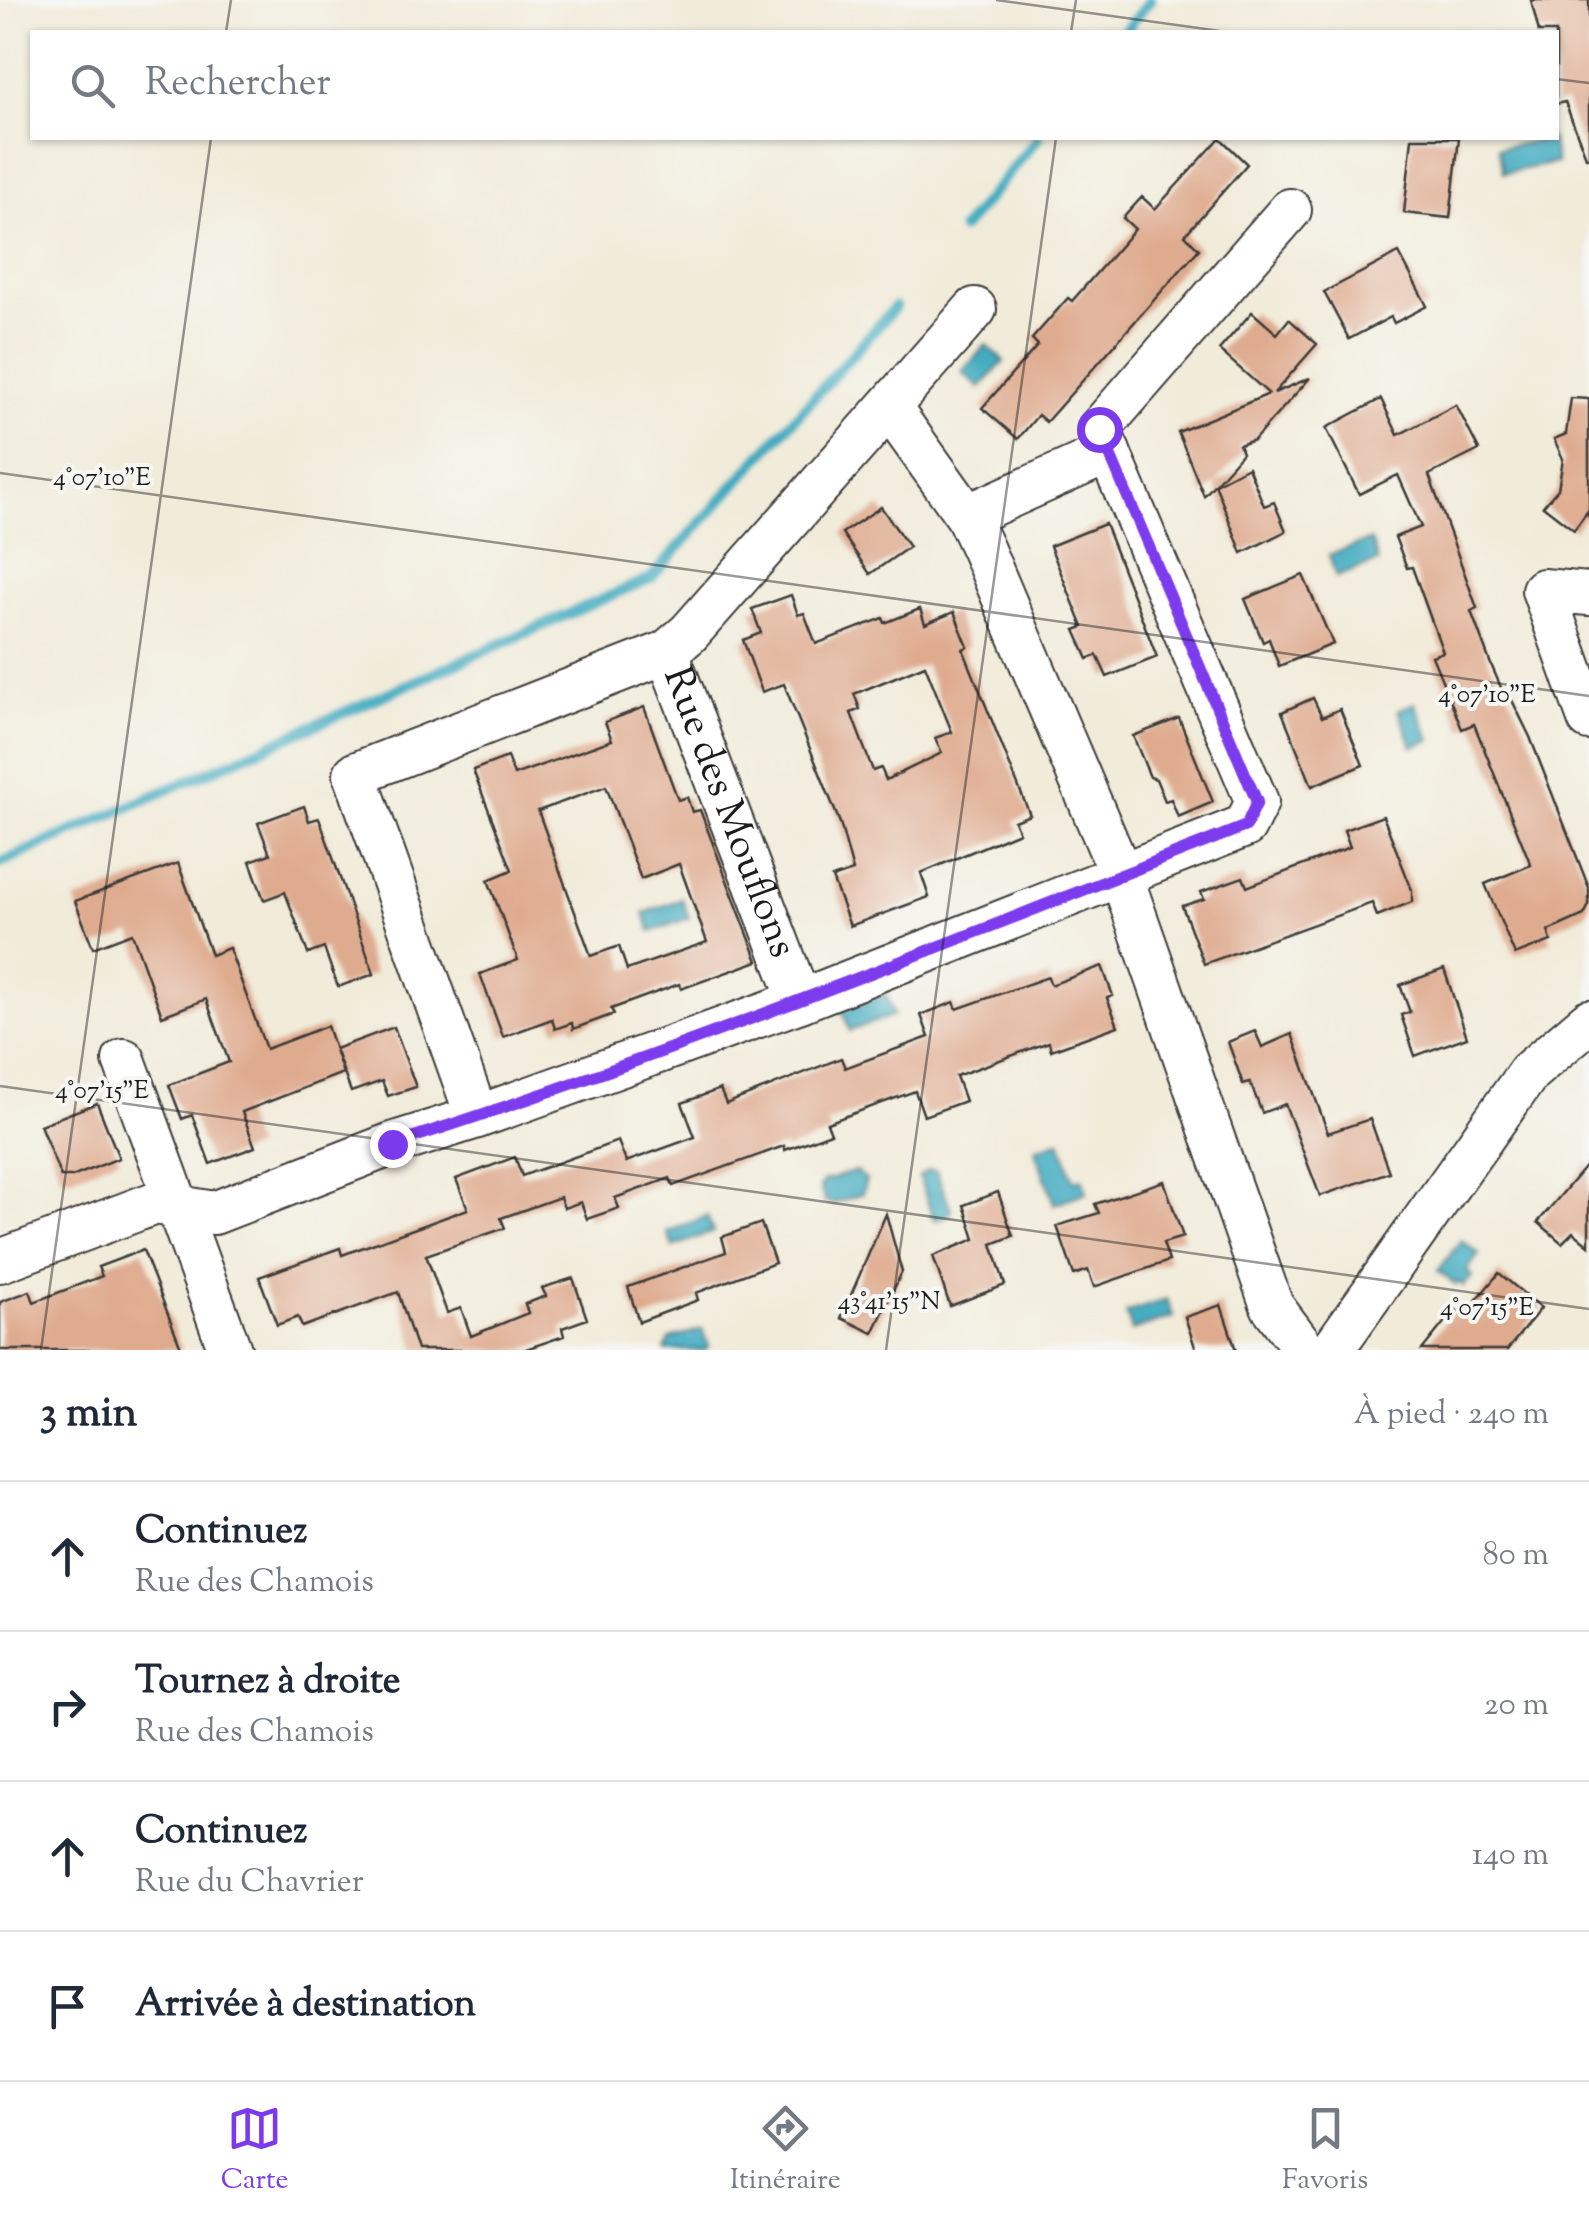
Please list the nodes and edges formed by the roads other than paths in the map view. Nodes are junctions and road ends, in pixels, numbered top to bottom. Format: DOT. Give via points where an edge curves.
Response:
graph roads {
  1 [pos="1290,210"];
  2 [pos="975,309"];
  3 [pos="889,407"];
  4 [pos="1110,452"];
  5 [pos="967,516"];
  6 [pos="1589,594"];
  7 [pos="667,652"];
  8 [pos="1589,718"];
  9 [pos="1121,875"];
  10 [pos="800,1001"];
  11 [pos="1589,1022"];
  12 [pos="124,1060"];
  13 [pos="477,1117"];
  14 [pos="177,1207"];
  15 [pos="0,1261"];
  16 [pos="230,1350"];
  17 [pos="1305,1350"];
  18 [pos="1332,1350"];
  1 -- 4 [label="street" via="1099,429"];
  2 -- 3 [label="street, Rue des Mouflons"];
  3 -- 5 [label="street"];
  3 -- 7 [label="street, Rue des Mouflons"];
  4 -- 5 [label="street"];
  4 -- 9 [label="street" via="1257,802 1246,826"];
  5 -- 9 [label="street"];
  6 -- 8 [label="street" via="1542,590"];
  7 -- 10 [label="street, Rue des Mouflons"];
  7 -- 13 [label="street" via="356,774"];
  9 -- 10 [label="street"];
  9 -- 17 [label="street" via="1272,1306"];
  10 -- 13 [label="street"];
  11 -- 18 [label="street" via="1529,1072"];
  12 -- 14 [label="street"];
  13 -- 14 [label="street" via="214,1213"];
  14 -- 15 [label="street" via="155,1203"];
  14 -- 16 [label="street"];
}
